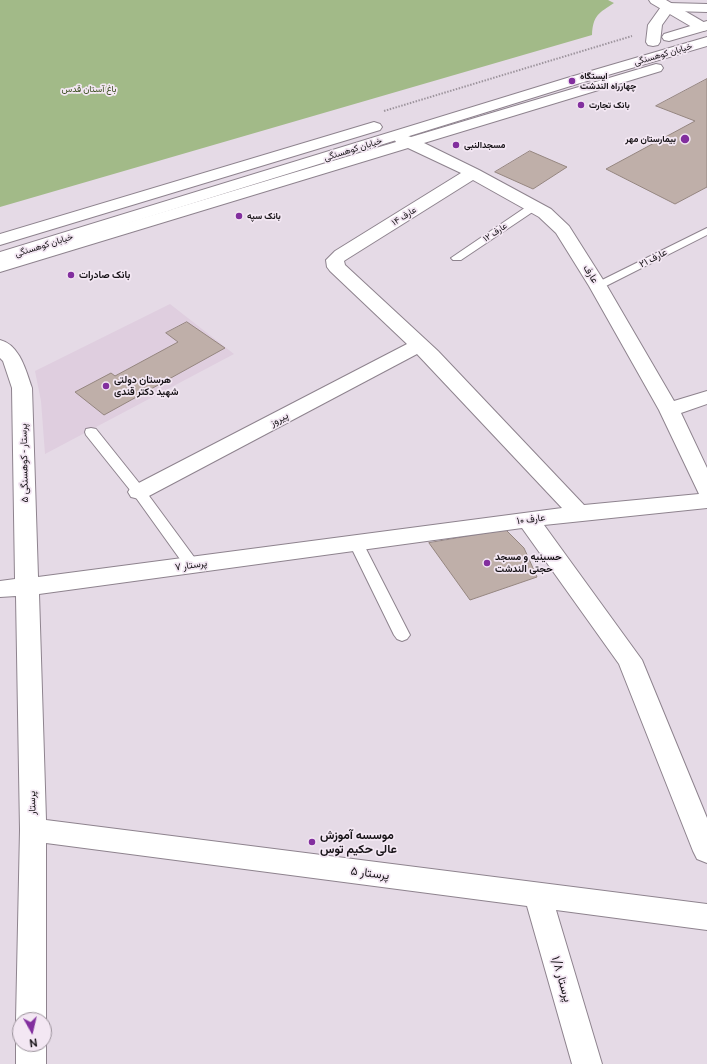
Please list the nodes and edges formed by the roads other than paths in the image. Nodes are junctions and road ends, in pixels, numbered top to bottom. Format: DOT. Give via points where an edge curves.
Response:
graph roads {
  1 [pos="662,3"];
  2 [pos="707,8"];
  3 [pos="706,31"];
  4 [pos="653,42"];
  5 [pos="669,52"];
  6 [pos="707,56"];
  7 [pos="656,68"];
  8 [pos="402,139"];
  9 [pos="474,173"];
  10 [pos="533,207"];
  11 [pos="707,231"];
  12 [pos="0,240"];
  13 [pos="0,258"];
  14 [pos="457,258"];
  15 [pos="0,267"];
  16 [pos="598,286"];
  17 [pos="419,345"];
  18 [pos="0,346"];
  19 [pos="707,397"];
  20 [pos="669,410"];
  21 [pos="91,432"];
  22 [pos="707,490"];
  23 [pos="139,492"];
  24 [pos="707,501"];
  25 [pos="579,513"];
  26 [pos="528,520"];
  27 [pos="356,543"];
  28 [pos="192,564"];
  29 [pos="27,587"];
  30 [pos="0,589"];
  31 [pos="402,634"];
  32 [pos="33,830"];
  33 [pos="707,851"];
  34 [pos="538,895"];
  35 [pos="707,917"];
  36 [pos="31,1012"];
  37 [pos="31,1052"];
  38 [pos="31,1064"];
  39 [pos="587,1064"];
  1 -- 2 [label="street"];
  1 -- 3 [label="street"];
  1 -- 4 [label="street"];
  3 -- 4 [label="street, خیابان کوهسنگی"];
  3 -- 5 [label="street, خیابان کوهسنگی"];
  4 -- 12 [label="street, خیابان کوهسنگی"];
  5 -- 6 [label="street"];
  5 -- 8 [label="street, خیابان کوهسنگی"];
  7 -- 8 [label="street"];
  8 -- 9 [label="street, عارف"];
  8 -- 13 [label="street, خیابان کوهسنگی"];
  8 -- 15 [label="street"];
  9 -- 10 [label="street, عارف"];
  9 -- 17 [label="street, عارف ۱۴" via="335,260 336,267"];
  10 -- 14 [label="lane, عارف ۱۲"];
  10 -- 16 [label="street, عارف" via="545,213 563,230"];
  11 -- 16 [label="lane, عارف ۲۱"];
  16 -- 20 [label="street, عارف"];
  17 -- 23 [label="street, پیروز"];
  17 -- 25 [label="street" via="431,354"];
  18 -- 29 [label="street, پرستار - کوهسنگی ۵" via="12,359 22,388"];
  19 -- 20 [label="street"];
  20 -- 22 [label="street, عارف"];
  21 -- 23 [label="lane"];
  23 -- 28 [label="lane"];
  24 -- 25 [label="street, عارف ۱۰"];
  25 -- 26 [label="street, عارف ۱۰"];
  26 -- 27 [label="street, عارف ۱۰"];
  26 -- 33 [label="street" via="630,660"];
  27 -- 28 [label="street, پرستار ۷"];
  27 -- 31 [label="lane"];
  28 -- 29 [label="street, پرستار ۷"];
  29 -- 30 [label="street, پرستار ۷"];
  29 -- 32 [label="street, پرستار"];
  32 -- 34 [label="street, پرستار ۵"];
  32 -- 36 [label="street, پرستار"];
  34 -- 35 [label="street, پرستار ۵"];
  34 -- 39 [label="street, پرستار ۱/۸"];
  37 -- 38 [label="street"];
}
